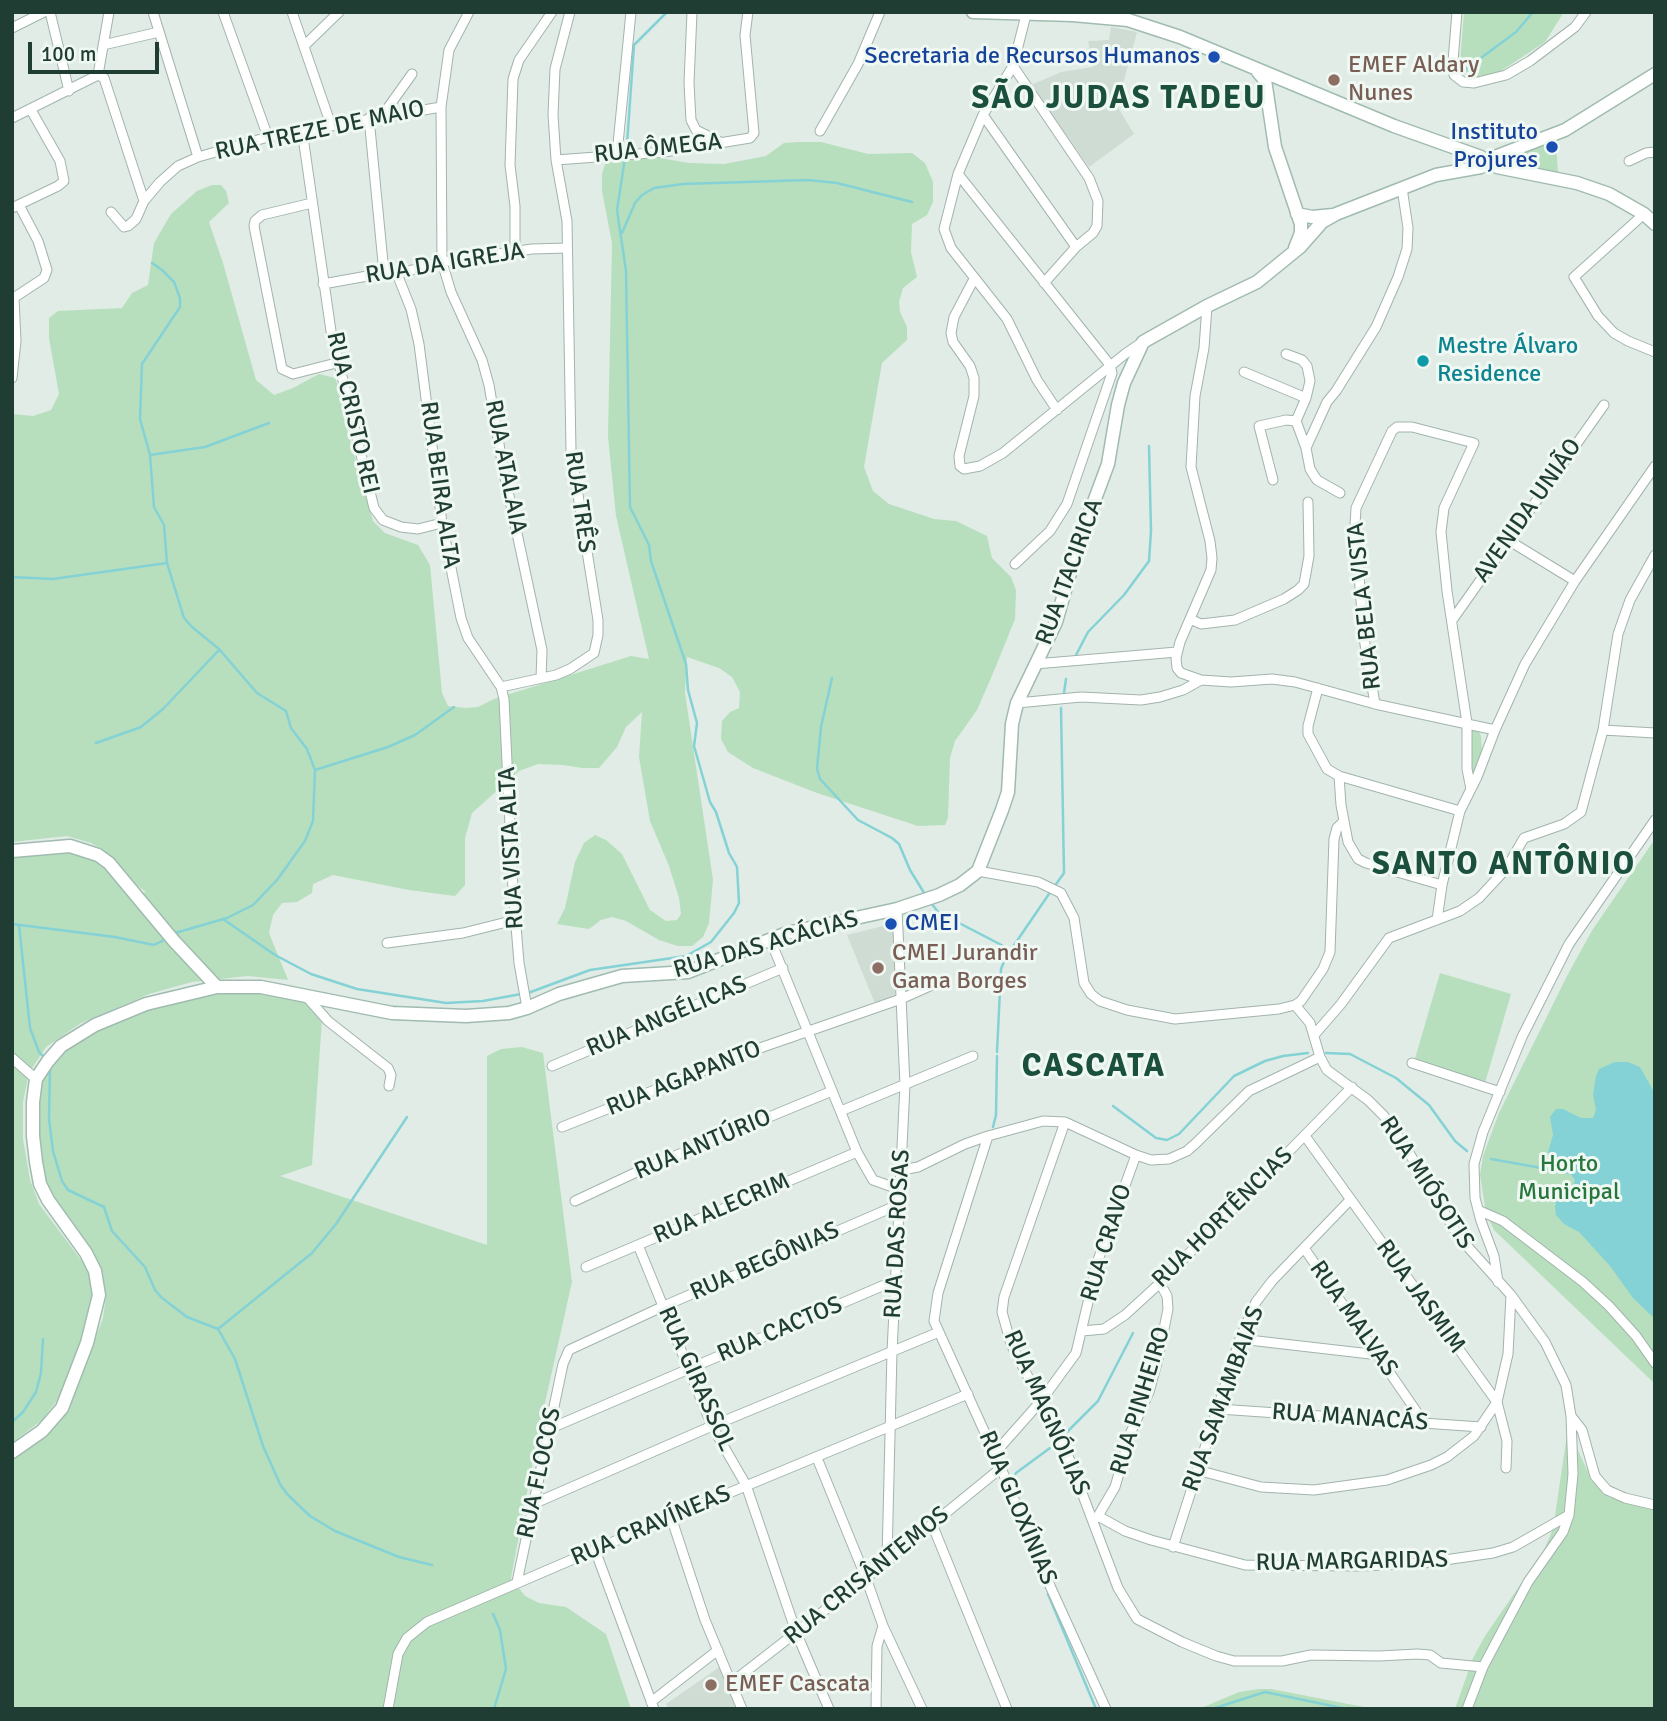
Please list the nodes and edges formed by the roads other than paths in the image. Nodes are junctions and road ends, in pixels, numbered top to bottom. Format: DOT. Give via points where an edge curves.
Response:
graph roads {
  1 [pos="44,12"];
  2 [pos="50,12"];
  3 [pos="109,12"];
  4 [pos="153,12"];
  5 [pos="223,12"];
  6 [pos="292,12"];
  7 [pos="339,12"];
  8 [pos="469,12"];
  9 [pos="552,12"];
  10 [pos="570,12"];
  11 [pos="631,12"];
  12 [pos="692,12"];
  13 [pos="748,12"];
  14 [pos="880,12"];
  15 [pos="973,12"];
  16 [pos="1457,12"];
  17 [pos="1586,12"];
  18 [pos="1026,15"];
  19 [pos="12,28"];
  20 [pos="159,32"];
  21 [pos="103,45"];
  22 [pos="304,46"];
  23 [pos="1013,66"];
  24 [pos="1255,70"];
  25 [pos="412,74"];
  26 [pos="1655,74"];
  27 [pos="97,75"];
  28 [pos="1283,80"];
  29 [pos="69,91"];
  30 [pos="1267,93"];
  31 [pos="441,107"];
  32 [pos="31,110"];
  33 [pos="983,115"];
  34 [pos="382,116"];
  35 [pos="12,118"];
  36 [pos="369,118"];
  37 [pos="331,125"];
  38 [pos="302,130"];
  39 [pos="820,131"];
  40 [pos="268,137"];
  41 [pos="721,143"];
  42 [pos="1655,152"];
  43 [pos="617,154"];
  44 [pos="198,157"];
  45 [pos="556,160"];
  46 [pos="1629,161"];
  47 [pos="1481,162"];
  48 [pos="1497,162"];
  49 [pos="958,174"];
  50 [pos="1402,188"];
  51 [pos="144,201"];
  52 [pos="312,203"];
  53 [pos="16,206"];
  54 [pos="111,212"];
  55 [pos="1297,214"];
  56 [pos="1336,214"];
  57 [pos="1644,214"];
  58 [pos="1655,225"];
  59 [pos="1076,247"];
  60 [pos="567,248"];
  61 [pos="1294,251"];
  62 [pos="515,252"];
  63 [pos="442,262"];
  64 [pos="384,273"];
  65 [pos="397,274"];
  66 [pos="974,279"];
  67 [pos="1044,283"];
  68 [pos="323,284"];
  69 [pos="13,298"];
  70 [pos="1207,306"];
  71 [pos="1143,342"];
  72 [pos="1655,352"];
  73 [pos="1286,354"];
  74 [pos="340,362"];
  75 [pos="1111,369"];
  76 [pos="1244,372"];
  77 [pos="12,378"];
  78 [pos="1307,398"];
  79 [pos="1604,405"];
  80 [pos="1057,410"];
  81 [pos="1296,421"];
  82 [pos="1307,448"];
  83 [pos="1655,466"];
  84 [pos="1273,480"];
  85 [pos="1340,493"];
  86 [pos="1308,502"];
  87 [pos="443,523"];
  88 [pos="1508,540"];
  89 [pos="1655,555"];
  90 [pos="1015,564"];
  91 [pos="1575,581"];
  92 [pos="1453,619"];
  93 [pos="1190,620"];
  94 [pos="1177,652"];
  95 [pos="1035,664"];
  96 [pos="541,678"];
  97 [pos="1201,680"];
  98 [pos="501,687"];
  99 [pos="1318,688"];
  100 [pos="1017,703"];
  101 [pos="1375,704"];
  102 [pos="1467,723"];
  103 [pos="1495,730"];
  104 [pos="1604,730"];
  105 [pos="1655,733"];
  106 [pos="1339,776"];
  107 [pos="1471,789"];
  108 [pos="1460,811"];
  109 [pos="1655,820"];
  110 [pos="1343,822"];
  111 [pos="12,851"];
  112 [pos="978,871"];
  113 [pos="1442,885"];
  114 [pos="897,909"];
  115 [pos="515,920"];
  116 [pos="1437,920"];
  117 [pos="770,939"];
  118 [pos="387,943"];
  119 [pos="783,968"];
  120 [pos="939,982"];
  121 [pos="217,987"];
  122 [pos="303,994"];
  123 [pos="901,999"];
  124 [pos="1295,1004"];
  125 [pos="527,1008"];
  126 [pos="807,1032"];
  127 [pos="1315,1034"];
  128 [pos="973,1056"];
  129 [pos="1320,1057"];
  130 [pos="12,1058"];
  131 [pos="1412,1063"];
  132 [pos="552,1066"];
  133 [pos="36,1080"];
  134 [pos="905,1085"];
  135 [pos="389,1086"];
  136 [pos="1352,1087"];
  137 [pos="832,1091"];
  138 [pos="1500,1092"];
  139 [pos="841,1111"];
  140 [pos="1065,1122"];
  141 [pos="562,1127"];
  142 [pos="988,1136"];
  143 [pos="1305,1136"];
  144 [pos="857,1152"];
  145 [pos="1136,1155"];
  146 [pos="902,1170"];
  147 [pos="901,1190"];
  148 [pos="1350,1200"];
  149 [pos="575,1201"];
  150 [pos="900,1204"];
  151 [pos="1478,1210"];
  152 [pos="638,1245"];
  153 [pos="1304,1248"];
  154 [pos="586,1267"];
  155 [pos="896,1280"];
  156 [pos="1498,1282"];
  157 [pos="1160,1283"];
  158 [pos="1511,1295"];
  159 [pos="664,1306"];
  160 [pos="1082,1331"];
  161 [pos="939,1332"];
  162 [pos="1240,1339"];
  163 [pos="892,1352"];
  164 [pos="1379,1355"];
  165 [pos="1655,1363"];
  166 [pos="563,1364"];
  167 [pos="690,1369"];
  168 [pos="968,1394"];
  169 [pos="1041,1401"];
  170 [pos="1497,1402"];
  171 [pos="1219,1409"];
  172 [pos="1571,1416"];
  173 [pos="1425,1424"];
  174 [pos="712,1426"];
  175 [pos="890,1426"];
  176 [pos="1481,1427"];
  177 [pos="549,1429"];
  178 [pos="12,1452"];
  179 [pos="995,1453"];
  180 [pos="817,1458"];
  181 [pos="1001,1468"];
  182 [pos="1506,1468"];
  183 [pos="1197,1470"];
  184 [pos="746,1485"];
  185 [pos="533,1504"];
  186 [pos="1655,1505"];
  187 [pos="1569,1515"];
  188 [pos="671,1517"];
  189 [pos="1096,1519"];
  190 [pos="932,1524"];
  191 [pos="1173,1546"];
  192 [pos="595,1550"];
  193 [pos="887,1559"];
  194 [pos="866,1578"];
  195 [pos="517,1582"];
  196 [pos="883,1626"];
  197 [pos="796,1633"];
  198 [pos="718,1650"];
  199 [pos="1483,1667"];
  200 [pos="731,1683"];
  201 [pos="652,1705"];
  202 [pos="388,1709"];
  203 [pos="742,1709"];
  204 [pos="830,1709"];
  205 [pos="876,1709"];
  206 [pos="922,1709"];
  207 [pos="1007,1709"];
  208 [pos="1106,1709"];
  209 [pos="1467,1709"];
  1 -- 19 [label="street"];
  2 -- 29 [label="street"];
  3 -- 21 [label="street"];
  4 -- 20 [label="street"];
  5 -- 40 [label="street"];
  6 -- 22 [label="street"];
  7 -- 22 [label="street"];
  8 -- 31 [label="street, RUA ATALAIA" via="449,50"];
  9 -- 62 [label="street" via="519,60 513,79 510,165"];
  10 -- 45 [label="street, RUA TRÊS" via="554,79"];
  11 -- 43 [label="street"];
  12 -- 41 [label="street" via="691,120 696,131"];
  13 -- 41 [label="street, RUA ÔMEGA" via="745,35 754,131 751,138"];
  14 -- 39 [label="street" via="858,64"];
  15 -- 18 [label="street"];
  16 -- 17 [label="street" via="1454,75 1474,83 1506,75 1531,61 1575,27"];
  18 -- 23 [label="street"];
  18 -- 24 [label="street" via="1128,20"];
  20 -- 21 [label="street"];
  20 -- 44 [label="street"];
  21 -- 27 [label="street"];
  22 -- 37 [label="street"];
  23 -- 33 [label="street"];
  23 -- 59 [label="street" via="1095,190 1097,226"];
  24 -- 28 [label="street"];
  24 -- 30 [label="street" via="1264,77"];
  25 -- 34 [label="street"];
  26 -- 48 [label="street" via="1565,130"];
  27 -- 29 [label="street"];
  27 -- 51 [label="street" via="104,78"];
  28 -- 30 [label="street" via="1274,82"];
  28 -- 47 [label="street"];
  29 -- 32 [label="street"];
  30 -- 55 [label="street" via="1275,147"];
  31 -- 34 [label="street, RUA TREZE DE MAIO"];
  31 -- 63 [label="street, RUA ATALAIA"];
  32 -- 35 [label="street"];
  32 -- 53 [label="street" via="64,176 62,183"];
  33 -- 49 [label="street"];
  33 -- 59 [label="street"];
  34 -- 36 [label="street, RUA TREZE DE MAIO"];
  36 -- 37 [label="street, RUA TREZE DE MAIO"];
  36 -- 64 [label="street"];
  37 -- 38 [label="street, RUA TREZE DE MAIO"];
  38 -- 40 [label="street, RUA TREZE DE MAIO"];
  38 -- 52 [label="street, RUA CRISTO REI"];
  40 -- 44 [label="street, RUA TREZE DE MAIO"];
  41 -- 43 [label="street, RUA ÔMEGA"];
  42 -- 46 [label="street"];
  43 -- 45 [label="street, RUA ÔMEGA"];
  44 -- 51 [label="street, RUA TREZE DE MAIO" via="169,173"];
  45 -- 60 [label="street, RUA TRÊS" via="564,195"];
  47 -- 48 [label="street" via="1488,153"];
  47 -- 50 [label="street"];
  48 -- 57 [label="street" via="1609,194"];
  49 -- 66 [label="street" via="944,222 945,236"];
  49 -- 67 [label="street"];
  50 -- 56 [label="street"];
  50 -- 82 [label="street" via="1408,228 1398,277 1376,327 1327,402"];
  51 -- 54 [label="street, RUA TREZE DE MAIO" via="128,226"];
  52 -- 68 [label="street, RUA CRISTO REI"];
  52 -- 74 [label="street" via="262,215 254,226 282,369 293,374"];
  53 -- 69 [label="street" via="47,270 44,278"];
  55 -- 56 [label="street"];
  55 -- 61 [label="street" via="1301,233"];
  56 -- 61 [label="street"];
  57 -- 58 [label="street"];
  57 -- 72 [label="street" via="1574,277 1614,333"];
  59 -- 67 [label="street"];
  60 -- 62 [label="street, RUA DA IGREJA"];
  60 -- 96 [label="street, RUA TRÊS" via="571,451 598,635 594,653 587,659"];
  61 -- 70 [label="street" via="1257,282"];
  62 -- 63 [label="street, RUA DA IGREJA"];
  63 -- 65 [label="street, RUA DA IGREJA"];
  63 -- 96 [label="street, RUA ATALAIA" via="489,385 502,468 542,650"];
  64 -- 65 [label="street, RUA DA IGREJA"];
  64 -- 68 [label="street, RUA DA IGREJA"];
  65 -- 87 [label="street, RUA BEIRA ALTA" via="419,344"];
  66 -- 80 [label="street" via="1007,319"];
  66 -- 80 [label="street" via="954,317 951,333 974,378 960,466 964,470 992,461"];
  67 -- 75 [label="street"];
  68 -- 74 [label="street, RUA CRISTO REI"];
  69 -- 77 [label="street" via="16,341"];
  70 -- 71 [label="street"];
  70 -- 93 [label="street" via="1191,467 1212,558"];
  71 -- 75 [label="street"];
  71 -- 95 [label="street, RUA ITACIRICA" via="1124,383 1108,464 1056,622"];
  73 -- 78 [label="street" via="1307,366"];
  74 -- 87 [label="street, RUA CRISTO REI" via="374,508 383,520 401,527 418,529"];
  75 -- 80 [label="street"];
  75 -- 90 [label="street" via="1067,504 1050,531"];
  76 -- 78 [label="street"];
  78 -- 81 [label="street"];
  79 -- 88 [label="street, AVENIDA UNIÃO"];
  81 -- 82 [label="street"];
  81 -- 84 [label="street" via="1259,426"];
  82 -- 85 [label="street" via="1313,475"];
  83 -- 91 [label="street"];
  86 -- 93 [label="street, RUA BELA VISTA" via="1304,584 1284,599 1235,620 1201,624"];
  87 -- 98 [label="street, RUA BEIRA ALTA" via="464,628"];
  88 -- 91 [label="street"];
  88 -- 92 [label="street, AVENIDA UNIÃO"];
  89 -- 104 [label="street" via="1630,600 1618,634"];
  91 -- 103 [label="street" via="1525,664"];
  92 -- 101 [label="street, RUA BELA VISTA" via="1441,518 1474,443 1397,427 1356,508 1364,638"];
  92 -- 102 [label="street"];
  93 -- 94 [label="street"];
  94 -- 95 [label="street"];
  94 -- 97 [label="street" via="1181,673"];
  95 -- 100 [label="street, RUA ITACIRICA"];
  96 -- 98 [label="street, RUA TRÊS"];
  97 -- 99 [label="street" via="1280,680"];
  97 -- 100 [label="street" via="1150,698 1081,697"];
  98 -- 115 [label="street, RUA VISTA ALTA"];
  99 -- 101 [label="street"];
  99 -- 106 [label="street" via="1308,734 1323,763"];
  100 -- 112 [label="street, RUA ITACIRICA" via="1008,792"];
  101 -- 102 [label="street"];
  102 -- 103 [label="street"];
  102 -- 107 [label="street"];
  103 -- 107 [label="street"];
  104 -- 105 [label="street"];
  104 -- 116 [label="street" via="1581,812 1564,824 1524,838 1506,869 1479,898"];
  106 -- 108 [label="street"];
  106 -- 110 [label="street"];
  107 -- 108 [label="street"];
  108 -- 113 [label="street"];
  109 -- 138 [label="street" via="1569,944"];
  110 -- 113 [label="street" via="1358,859"];
  110 -- 124 [label="street" via="1334,839 1330,952 1323,969"];
  111 -- 121 [label="street" via="70,846 98,855"];
  112 -- 114 [label="street, RUA DAS ACÁCIAS" via="939,895"];
  112 -- 124 [label="street" via="1038,883 1061,893 1074,918 1084,983 1100,1001 1175,1019"];
  113 -- 116 [label="street"];
  114 -- 117 [label="street, RUA DAS ACÁCIAS"];
  114 -- 123 [label="street, RUA DAS ROSAS"];
  115 -- 118 [label="street" via="463,933"];
  115 -- 125 [label="street, RUA VISTA ALTA"];
  116 -- 127 [label="street" via="1389,937"];
  117 -- 119 [label="street"];
  117 -- 125 [label="street, RUA DAS ACÁCIAS" via="688,972 622,976"];
  119 -- 126 [label="street"];
  119 -- 132 [label="street, RUA ANGÉLICAS"];
  120 -- 123 [label="street, RUA AGAPANTO"];
  121 -- 122 [label="street, RUA DAS ACÁCIAS" via="261,987"];
  121 -- 133 [label="street, RUA DAS ACÁCIAS" via="159,1000 96,1025 61,1046"];
  122 -- 125 [label="street, RUA DAS ACÁCIAS" via="381,1012 418,1015 486,1016"];
  122 -- 135 [label="street" via="328,1021 388,1068"];
  123 -- 126 [label="street, RUA AGAPANTO"];
  123 -- 134 [label="street, RUA DAS ROSAS"];
  124 -- 127 [label="street"];
  126 -- 137 [label="street"];
  126 -- 141 [label="street, RUA AGAPANTO"];
  127 -- 129 [label="street"];
  128 -- 134 [label="street"];
  129 -- 136 [label="street, RUA MIÓSOTIS" via="1327,1070"];
  129 -- 145 [label="street" via="1249,1091 1178,1156 1161,1160"];
  130 -- 133 [label="street"];
  131 -- 138 [label="street"];
  133 -- 178 [label="street" via="33,1136 40,1184 86,1252 99,1294 87,1343 61,1408 42,1431"];
  134 -- 139 [label="street"];
  134 -- 146 [label="street, RUA DAS ROSAS"];
  136 -- 143 [label="street, RUA HORTÊNCIAS"];
  136 -- 156 [label="street, RUA MIÓSOTIS" via="1384,1116 1458,1236"];
  137 -- 139 [label="street"];
  137 -- 149 [label="street, RUA ANTÚRIO"];
  138 -- 151 [label="street" via="1474,1164"];
  139 -- 144 [label="street"];
  140 -- 142 [label="street" via="1043,1121"];
  140 -- 145 [label="street"];
  140 -- 169 [label="street, RUA MAGNÓLIAS" via="1002,1312 1011,1344"];
  142 -- 146 [label="street"];
  142 -- 161 [label="street, RUA GLOXÍNIAS" via="935,1307"];
  143 -- 148 [label="street, RUA JASMIM"];
  143 -- 157 [label="street, RUA HORTÊNCIAS"];
  144 -- 147 [label="street" via="873,1180"];
  144 -- 152 [label="street, RUA ALECRIM"];
  145 -- 160 [label="street, RUA CRAVO" via="1098,1260"];
  146 -- 147 [label="street, RUA DAS ROSAS"];
  147 -- 150 [label="street, RUA DAS ROSAS"];
  148 -- 153 [label="street, RUA SAMAMBAIAS"];
  148 -- 170 [label="street, RUA JASMIM"];
  150 -- 155 [label="street, RUA DAS ROSAS"];
  150 -- 159 [label="street, RUA BEGÔNIAS"];
  151 -- 156 [label="street"];
  151 -- 165 [label="street" via="1503,1221 1583,1282 1636,1336"];
  152 -- 154 [label="street, RUA ALECRIM"];
  152 -- 159 [label="street, RUA GIRASSOL"];
  153 -- 162 [label="street, RUA SAMAMBAIAS" via="1263,1292"];
  153 -- 164 [label="street, RUA MALVAS"];
  155 -- 163 [label="street, RUA DAS ROSAS"];
  155 -- 167 [label="street, RUA CACTOS"];
  156 -- 158 [label="street, RUA MIÓSOTIS"];
  157 -- 160 [label="street, RUA HORTÊNCIAS" via="1114,1323"];
  157 -- 189 [label="street, RUA PINHEIRO" via="1168,1309 1158,1359 1115,1488"];
  158 -- 170 [label="street" via="1508,1354"];
  158 -- 172 [label="street, RUA MIÓSOTIS" via="1559,1368"];
  159 -- 166 [label="street, RUA BEGÔNIAS" via="573,1347"];
  159 -- 167 [label="street, RUA GIRASSOL"];
  160 -- 169 [label="street, RUA CRAVO" via="1069,1365"];
  161 -- 163 [label="street"];
  161 -- 168 [label="street, RUA GLOXÍNIAS"];
  162 -- 164 [label="street"];
  162 -- 171 [label="street, RUA SAMAMBAIAS"];
  163 -- 174 [label="street"];
  163 -- 175 [label="street, RUA DAS ROSAS"];
  164 -- 173 [label="street, RUA MALVAS"];
  166 -- 177 [label="street, RUA FLOCOS"];
  167 -- 174 [label="street, RUA GIRASSOL"];
  167 -- 177 [label="street, RUA CACTOS"];
  168 -- 175 [label="street, RUA CRAVÍNEAS"];
  168 -- 179 [label="street, RUA GLOXÍNIAS"];
  169 -- 179 [label="street, RUA CRAVO"];
  169 -- 189 [label="street, RUA MAGNÓLIAS"];
  170 -- 176 [label="street"];
  170 -- 182 [label="street, RUA JASMIM" via="1507,1441"];
  171 -- 173 [label="street, RUA MANACÁS"];
  171 -- 183 [label="street, RUA SAMAMBAIAS"];
  172 -- 186 [label="street" via="1582,1430 1595,1476 1607,1490"];
  172 -- 187 [label="street"];
  173 -- 176 [label="street, RUA MANACÁS"];
  174 -- 184 [label="street, RUA GIRASSOL"];
  174 -- 185 [label="street"];
  175 -- 180 [label="street, RUA CRAVÍNEAS"];
  175 -- 193 [label="street, RUA DAS ROSAS"];
  176 -- 183 [label="street" via="1431,1465 1360,1485 1274,1489"];
  177 -- 185 [label="street, RUA FLOCOS"];
  179 -- 181 [label="street, RUA GLOXÍNIAS"];
  180 -- 184 [label="street, RUA CRAVÍNEAS"];
  180 -- 194 [label="street"];
  181 -- 190 [label="street, RUA CRISÂNTEMOS"];
  181 -- 208 [label="street, RUA GLOXÍNIAS"];
  183 -- 191 [label="street, RUA SAMAMBAIAS"];
  184 -- 188 [label="street, RUA CRAVÍNEAS"];
  184 -- 197 [label="street, RUA GIRASSOL"];
  185 -- 195 [label="street, RUA FLOCOS"];
  187 -- 191 [label="street, RUA MARGARIDAS" via="1513,1547 1424,1563 1245,1565"];
  187 -- 199 [label="street"];
  188 -- 192 [label="street, RUA CRAVÍNEAS"];
  188 -- 198 [label="street"];
  189 -- 191 [label="street, RUA MARGARIDAS"];
  189 -- 199 [label="street, RUA MAGNÓLIAS" via="1118,1588 1137,1619 1194,1647 1234,1661 1417,1654 1441,1663"];
  190 -- 193 [label="street, RUA CRISÂNTEMOS"];
  190 -- 207 [label="street"];
  192 -- 195 [label="street, RUA CRAVÍNEAS"];
  192 -- 201 [label="street"];
  193 -- 194 [label="street, RUA CRISÂNTEMOS"];
  194 -- 196 [label="street"];
  194 -- 197 [label="street, RUA CRISÂNTEMOS"];
  195 -- 202 [label="street, RUA CRAVÍNEAS" via="427,1622 407,1638 395,1665"];
  196 -- 205 [label="street" via="877,1646"];
  196 -- 206 [label="street"];
  197 -- 200 [label="street, RUA CRISÂNTEMOS"];
  197 -- 204 [label="street, RUA GIRASSOL"];
  198 -- 200 [label="street"];
  198 -- 201 [label="street"];
  199 -- 209 [label="street"];
  200 -- 203 [label="street"];
}
